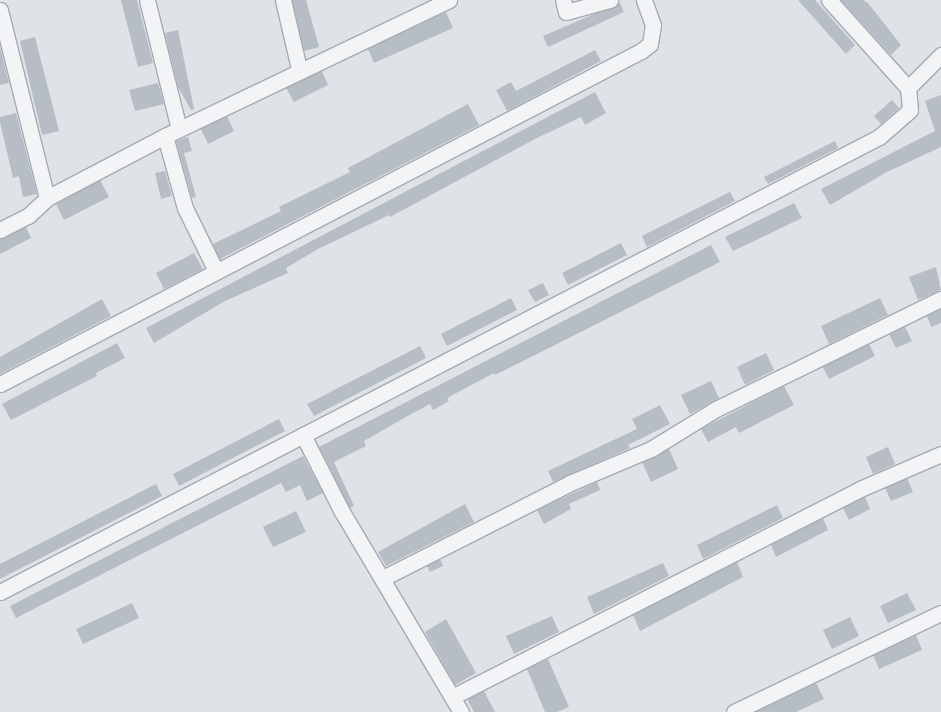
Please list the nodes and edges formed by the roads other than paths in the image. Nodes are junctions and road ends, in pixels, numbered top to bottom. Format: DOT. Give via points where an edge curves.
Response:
graph roads {
  1 [pos="147,0"];
  2 [pos="283,0"];
  3 [pos="449,0"];
  4 [pos="563,0"];
  5 [pos="610,0"];
  6 [pos="644,0"];
  7 [pos="829,0"];
  8 [pos="423,6"];
  9 [pos="0,10"];
  10 [pos="941,55"];
  11 [pos="299,69"];
  12 [pos="908,88"];
  13 [pos="179,129"];
  14 [pos="165,136"];
  15 [pos="47,198"];
  16 [pos="0,230"];
  17 [pos="216,271"];
  18 [pos="941,299"];
  19 [pos="0,384"];
  20 [pos="304,435"];
  21 [pos="941,454"];
  22 [pos="383,578"];
  23 [pos="0,592"];
  24 [pos="941,613"];
  25 [pos="452,696"];
  26 [pos="461,712"];
  27 [pos="734,712"];
  1 -- 13 [label="street"];
  2 -- 11 [label="street"];
  3 -- 8 [label="street"];
  4 -- 5 [label="street" via="566,12"];
  6 -- 17 [label="street" via="653,25 650,44 641,51"];
  7 -- 12 [label="street"];
  8 -- 11 [label="street"];
  9 -- 15 [label="street"];
  10 -- 12 [label="street"];
  11 -- 13 [label="street"];
  12 -- 20 [label="street" via="910,110 879,137"];
  13 -- 14 [label="street"];
  14 -- 15 [label="street"];
  14 -- 17 [label="street" via="185,208"];
  15 -- 16 [label="street" via="28,216"];
  17 -- 19 [label="street"];
  18 -- 22 [label="street" via="716,409 651,449 570,483"];
  20 -- 22 [label="street" via="341,510"];
  20 -- 23 [label="street"];
  21 -- 25 [label="street" via="860,489"];
  22 -- 25 [label="street"];
  24 -- 27 [label="street"];
  25 -- 26 [label="street"];
}
